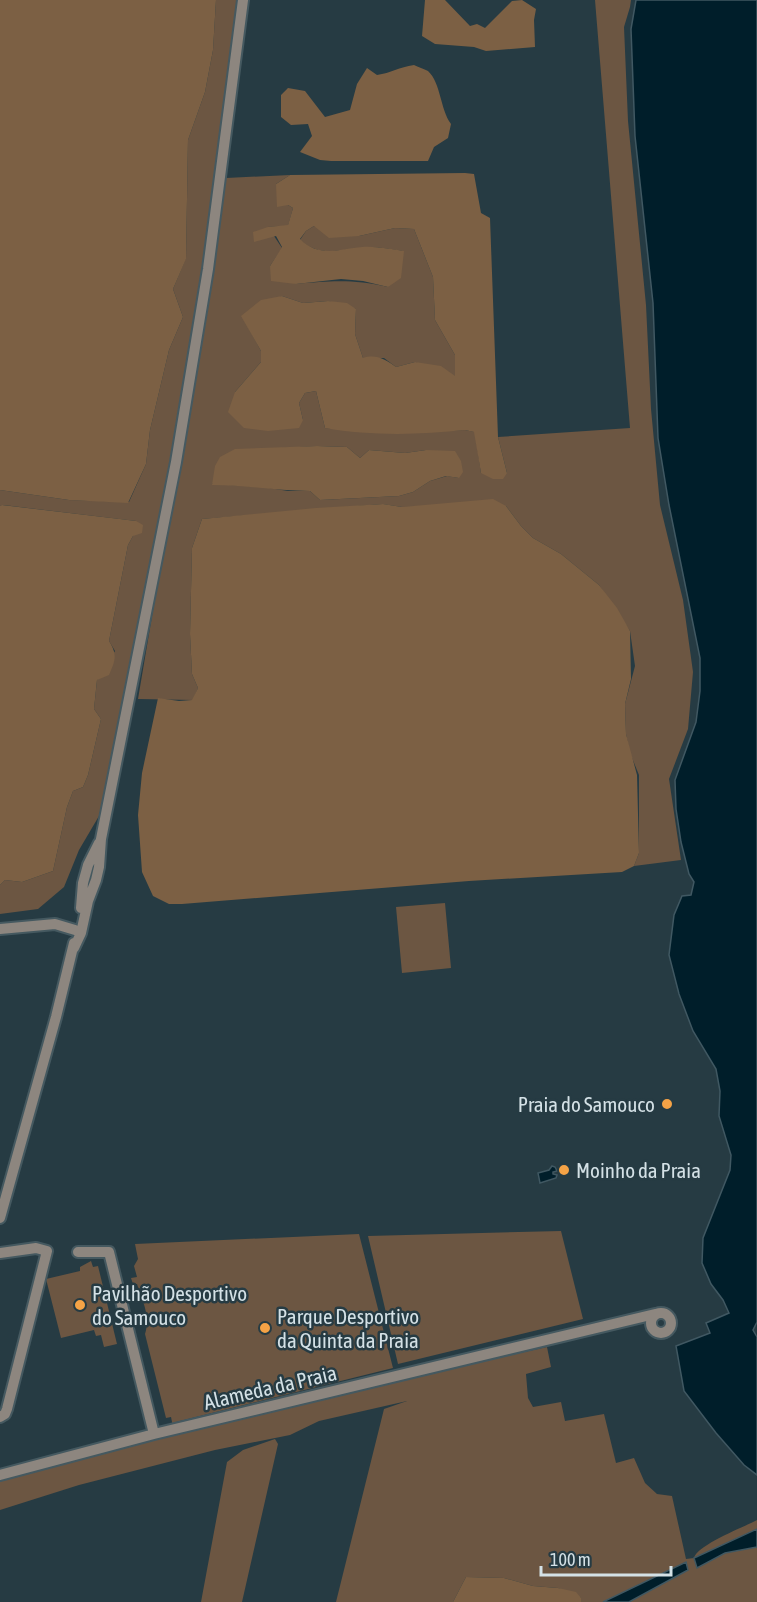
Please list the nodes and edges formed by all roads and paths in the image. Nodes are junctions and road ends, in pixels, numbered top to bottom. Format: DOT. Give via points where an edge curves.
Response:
graph roads {
  1 [pos="243,0"];
  2 [pos="101,839"];
  3 [pos="0,929"];
  4 [pos="75,930"];
  5 [pos="74,948"];
  6 [pos="0,1218"];
  7 [pos="78,1252"];
  8 [pos="0,1253"];
  9 [pos="655,1314"];
  10 [pos="620,1323"];
  11 [pos="653,1329"];
  12 [pos="0,1417"];
  13 [pos="154,1434"];
  14 [pos="0,1475"];
  1 -- 2 [label="street" via="208,269 176,462"];
  2 -- 4 [label="street" via="88,865"];
  2 -- 5 [label="street" via="96,880"];
  3 -- 4 [label="street" via="55,924"];
  4 -- 5 [label="street"];
  5 -- 6 [label="street"];
  7 -- 13 [label="street" via="109,1252"];
  8 -- 12 [label="street" via="36,1248 47,1251 8,1409"];
  9 -- 10 [label="street, Alameda da Praia"];
  9 -- 11 [label="street"];
  9 -- 11 [label="street" via="665,1314 671,1324 664,1332"];
  10 -- 11 [label="street, Alameda da Praia" via="639,1321"];
  10 -- 13 [label="street, Alameda da Praia"];
  13 -- 14 [label="street, Alameda da Praia"];
}
